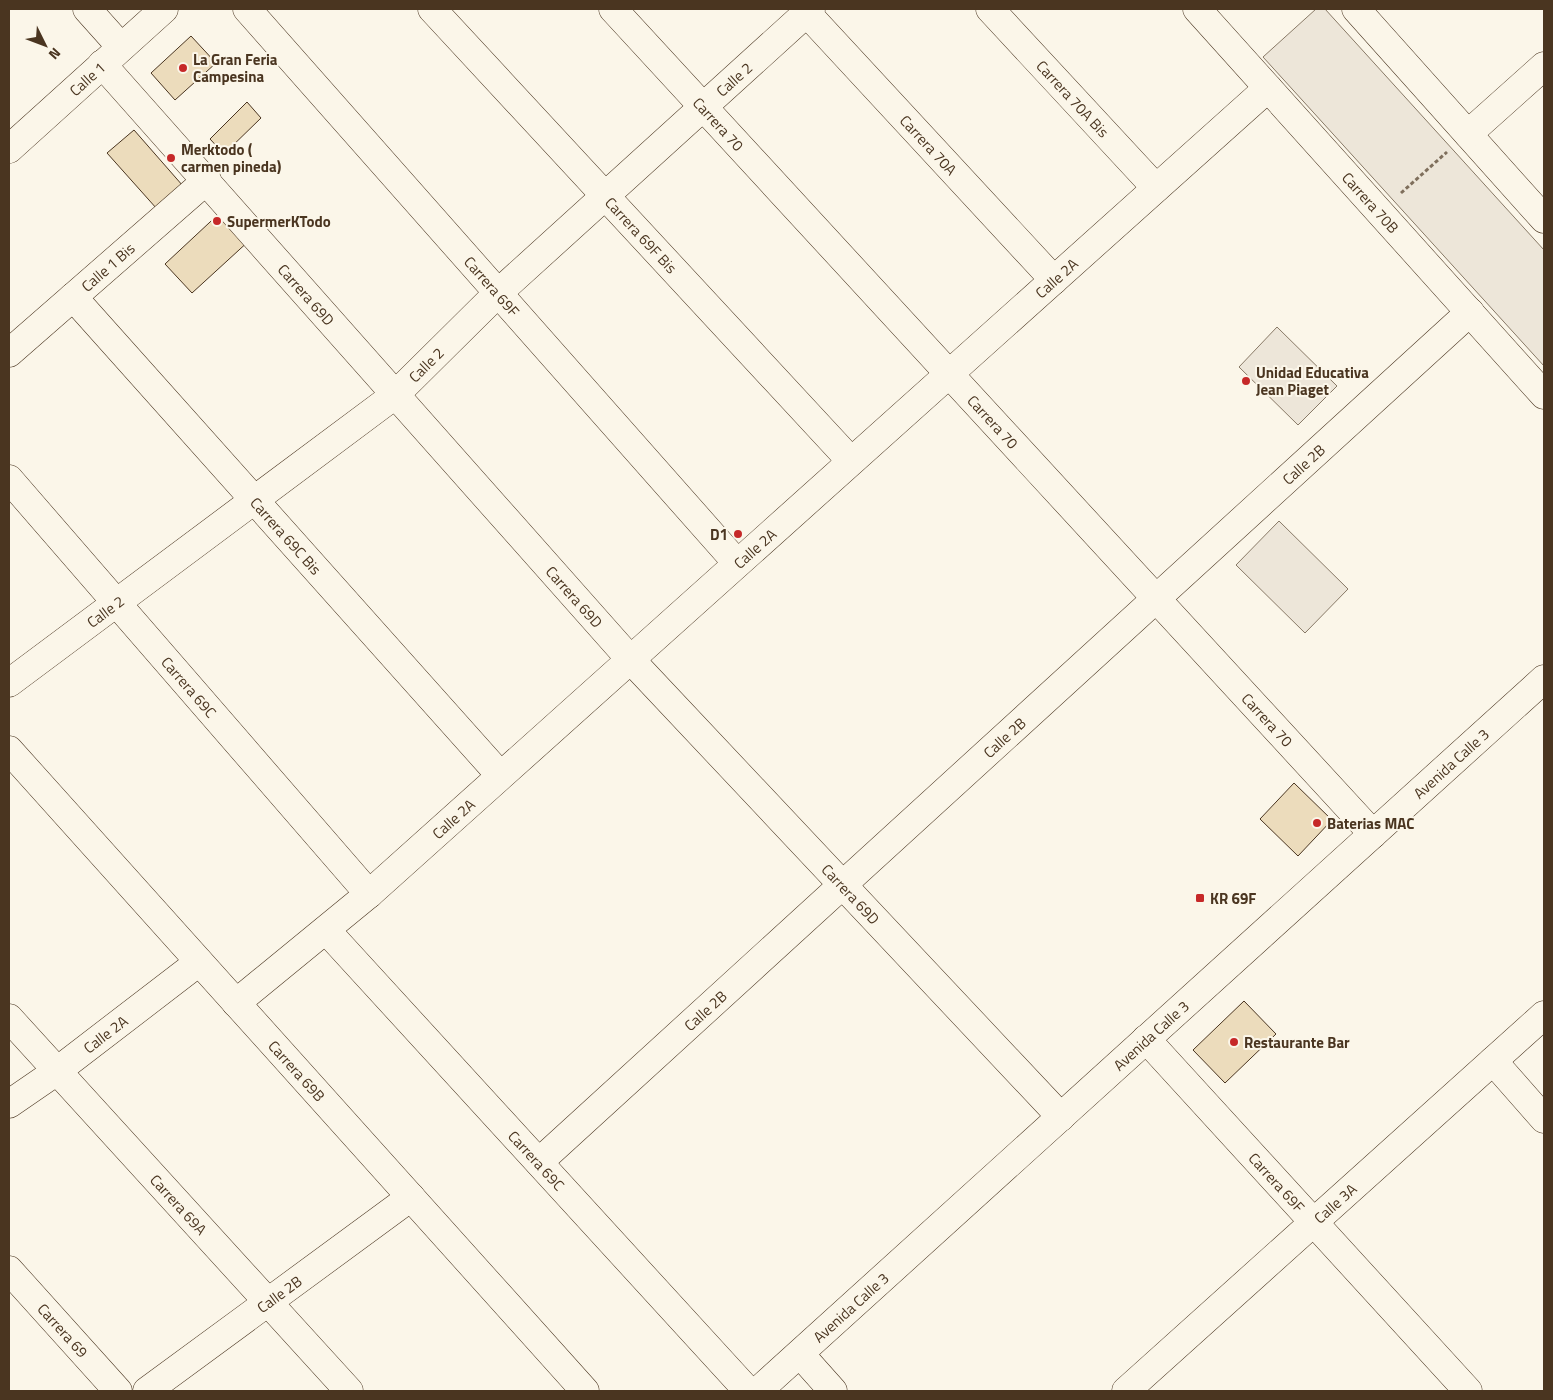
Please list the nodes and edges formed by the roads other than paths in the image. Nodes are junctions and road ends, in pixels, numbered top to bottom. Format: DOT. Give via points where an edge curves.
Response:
graph roads {
  1 [pos="86,9"];
  2 [pos="164,9"];
  3 [pos="247,9"];
  4 [pos="432,9"];
  5 [pos="613,9"];
  6 [pos="990,9"];
  7 [pos="1197,9"];
  8 [pos="1356,9"];
  9 [pos="807,10"];
  10 [pos="112,56"];
  11 [pos="1544,66"];
  12 [pos="1268,88"];
  13 [pos="704,107"];
  14 [pos="1468,134"];
  15 [pos="9,149"];
  16 [pos="207,180"];
  17 [pos="1156,188"];
  18 [pos="604,196"];
  19 [pos="1544,219"];
  20 [pos="1054,280"];
  21 [pos="497,294"];
  22 [pos="73,297"];
  23 [pos="1470,312"];
  24 [pos="9,353"];
  25 [pos="949,374"];
  26 [pos="395,395"];
  27 [pos="1544,395"];
  28 [pos="851,460"];
  29 [pos="9,479"];
  30 [pos="254,500"];
  31 [pos="737,563"];
  32 [pos="1156,599"];
  33 [pos="116,603"];
  34 [pos="630,659"];
  35 [pos="1544,678"];
  36 [pos="9,683"];
  37 [pos="9,750"];
  38 [pos="500,776"];
  39 [pos="1373,834"];
  40 [pos="843,885"];
  41 [pos="369,894"];
  42 [pos="326,930"];
  43 [pos="199,962"];
  44 [pos="236,1003"];
  45 [pos="1544,1015"];
  46 [pos="9,1018"];
  47 [pos="1146,1039"];
  48 [pos="1493,1061"];
  49 [pos="56,1071"];
  50 [pos="9,1104"];
  51 [pos="1061,1117"];
  52 [pos="1544,1119"];
  53 [pos="539,1162"];
  54 [pos="411,1197"];
  55 [pos="1313,1222"];
  56 [pos="9,1270"];
  57 [pos="269,1304"];
  58 [pos="800,1354"];
  59 [pos="1136,1388"];
  60 [pos="118,1391"];
  61 [pos="147,1391"];
  62 [pos="349,1391"];
  63 [pos="585,1391"];
  64 [pos="748,1391"];
  65 [pos="758,1391"];
  66 [pos="833,1391"];
  67 [pos="1468,1391"];
  1 -- 10 [label="street, Carrera 69D"];
  2 -- 10 [label="street, Calle 1"];
  3 -- 21 [label="street, Carrera 69F"];
  4 -- 18 [label="street, Carrera 69F Bis"];
  5 -- 13 [label="street, Carrera 70"];
  6 -- 17 [label="street, Carrera 70A Bis"];
  7 -- 12 [label="street, Carrera 70B"];
  8 -- 14 [label="street"];
  9 -- 13 [label="street, Calle 2"];
  9 -- 20 [label="street, Carrera 70A"];
  10 -- 15 [label="street, Calle 1"];
  10 -- 16 [label="street, Carrera 69D"];
  11 -- 14 [label="street"];
  12 -- 17 [label="street, Calle 2A"];
  12 -- 23 [label="street, Carrera 70B"];
  13 -- 18 [label="street, Calle 2"];
  13 -- 25 [label="street, Carrera 70"];
  14 -- 19 [label="street"];
  16 -- 22 [label="street, Calle 1 Bis"];
  16 -- 26 [label="street, Carrera 69D"];
  17 -- 20 [label="street, Calle 2A"];
  18 -- 21 [label="street, Calle 2"];
  18 -- 28 [label="street, Carrera 69F Bis"];
  20 -- 25 [label="street, Calle 2A"];
  21 -- 26 [label="street, Calle 2"];
  21 -- 31 [label="street, Carrera 69F"];
  22 -- 24 [label="street, Calle 1 Bis"];
  22 -- 30 [label="street, Carrera 69C Bis"];
  23 -- 27 [label="street, Carrera 70B"];
  23 -- 32 [label="street, Calle 2B"];
  25 -- 28 [label="street, Calle 2A"];
  25 -- 32 [label="street, Carrera 70"];
  26 -- 30 [label="street, Calle 2"];
  26 -- 34 [label="street, Carrera 69D"];
  28 -- 31 [label="street, Calle 2A"];
  29 -- 33 [label="street, Carrera 69C"];
  30 -- 33 [label="street, Calle 2"];
  30 -- 38 [label="street, Carrera 69C Bis"];
  31 -- 34 [label="street, Calle 2A"];
  32 -- 39 [label="street, Carrera 70"];
  32 -- 40 [label="street, Calle 2B"];
  33 -- 36 [label="street, Calle 2"];
  33 -- 41 [label="street, Carrera 69C"];
  34 -- 38 [label="street, Calle 2A"];
  34 -- 40 [label="street, Carrera 69D"];
  35 -- 39 [label="street, Avenida Calle 3"];
  37 -- 43 [label="street, Carrera 69B"];
  38 -- 41 [label="street, Calle 2A"];
  39 -- 47 [label="street, Avenida Calle 3"];
  40 -- 51 [label="street, Carrera 69D"];
  40 -- 53 [label="street, Calle 2B"];
  41 -- 42 [label="street, Calle 2A"];
  42 -- 44 [label="street, Calle 2A"];
  42 -- 53 [label="street, Carrera 69C"];
  43 -- 44 [label="street, Carrera 69B"];
  43 -- 49 [label="street, Calle 2A"];
  44 -- 54 [label="street, Carrera 69B"];
  45 -- 48 [label="street, Calle 3A"];
  46 -- 49 [label="street, Carrera 69A"];
  47 -- 51 [label="street, Avenida Calle 3"];
  47 -- 55 [label="street, Carrera 69F"];
  48 -- 52 [label="street"];
  48 -- 55 [label="street, Calle 3A"];
  49 -- 50 [label="street, Calle 2A"];
  49 -- 57 [label="street, Carrera 69A"];
  51 -- 58 [label="street, Avenida Calle 3"];
  53 -- 64 [label="street, Carrera 69C"];
  54 -- 57 [label="street, Calle 2B"];
  54 -- 63 [label="street, Carrera 69B"];
  55 -- 59 [label="street, Calle 3A"];
  55 -- 67 [label="street, Carrera 69F"];
  56 -- 60 [label="street, Carrera 69"];
  57 -- 61 [label="street, Calle 2B"];
  57 -- 62 [label="street, Carrera 69A"];
  58 -- 65 [label="street, Avenida Calle 3"];
  58 -- 66 [label="street"];
}
